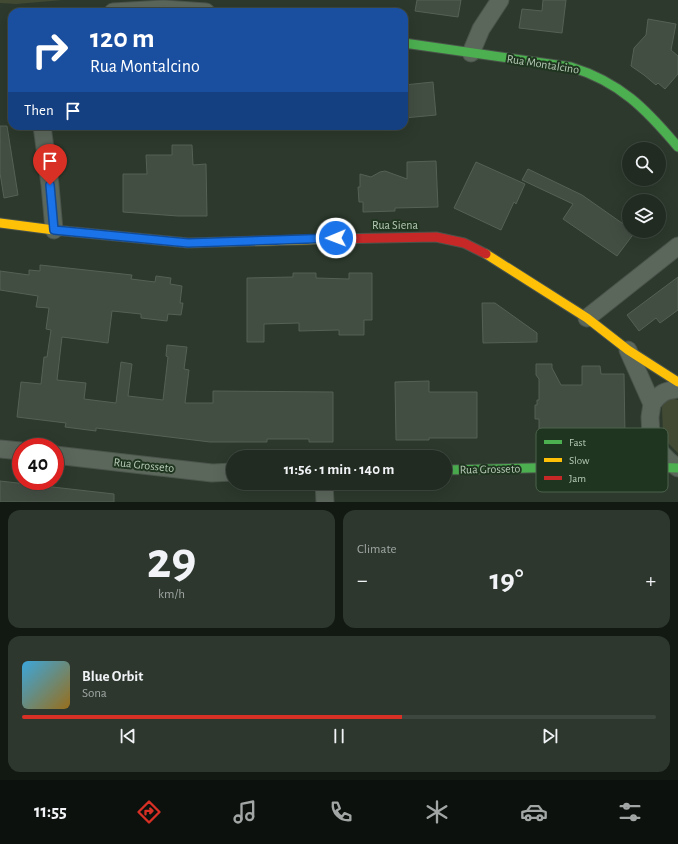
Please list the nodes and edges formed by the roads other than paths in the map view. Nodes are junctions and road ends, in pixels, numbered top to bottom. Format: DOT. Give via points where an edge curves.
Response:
graph roads {
  1 [pos="500,0"];
  2 [pos="408,44"];
  3 [pos="471,53"];
  4 [pos="43,130"];
  5 [pos="678,147"];
  6 [pos="0,223"];
  7 [pos="54,230"];
  8 [pos="678,246"];
  9 [pos="587,318"];
  10 [pos="628,350"];
  11 [pos="678,382"];
  12 [pos="678,389"];
  13 [pos="652,404"];
  14 [pos="651,428"];
  15 [pos="0,449"];
  16 [pos="12,450"];
  17 [pos="64,456"];
  18 [pos="668,461"];
  19 [pos="536,468"];
  20 [pos="668,468"];
  21 [pos="678,468"];
  22 [pos="452,470"];
  23 [pos="226,472"];
  24 [pos="324,490"];
  25 [pos="324,502"];
  1 -- 3 [label="street" via="481,29"];
  2 -- 3 [label="street, Rua Montalcino"];
  3 -- 5 [label="street, Rua Montalcino" via="571,67 592,74 609,82 639,105"];
  4 -- 7 [label="street"];
  6 -- 7 [label="street, Rua Siena"];
  7 -- 9 [label="street, Rua Siena" via="188,243 436,237 464,243 481,251"];
  8 -- 9 [label="street"];
  9 -- 10 [label="street, Rua Siena"];
  10 -- 11 [label="street, Rua Siena"];
  10 -- 13 [label="street"];
  12 -- 13 [label="street" via="660,394"];
  13 -- 14 [label="street"];
  15 -- 16 [label="street"];
  17 -- 23 [label="street, Rua Grosseto"];
  18 -- 21 [label="street"];
  19 -- 22 [label="street, Rua Grosseto"];
  20 -- 21 [label="street, Rua Grosseto"];
  24 -- 25 [label="street"];
}
